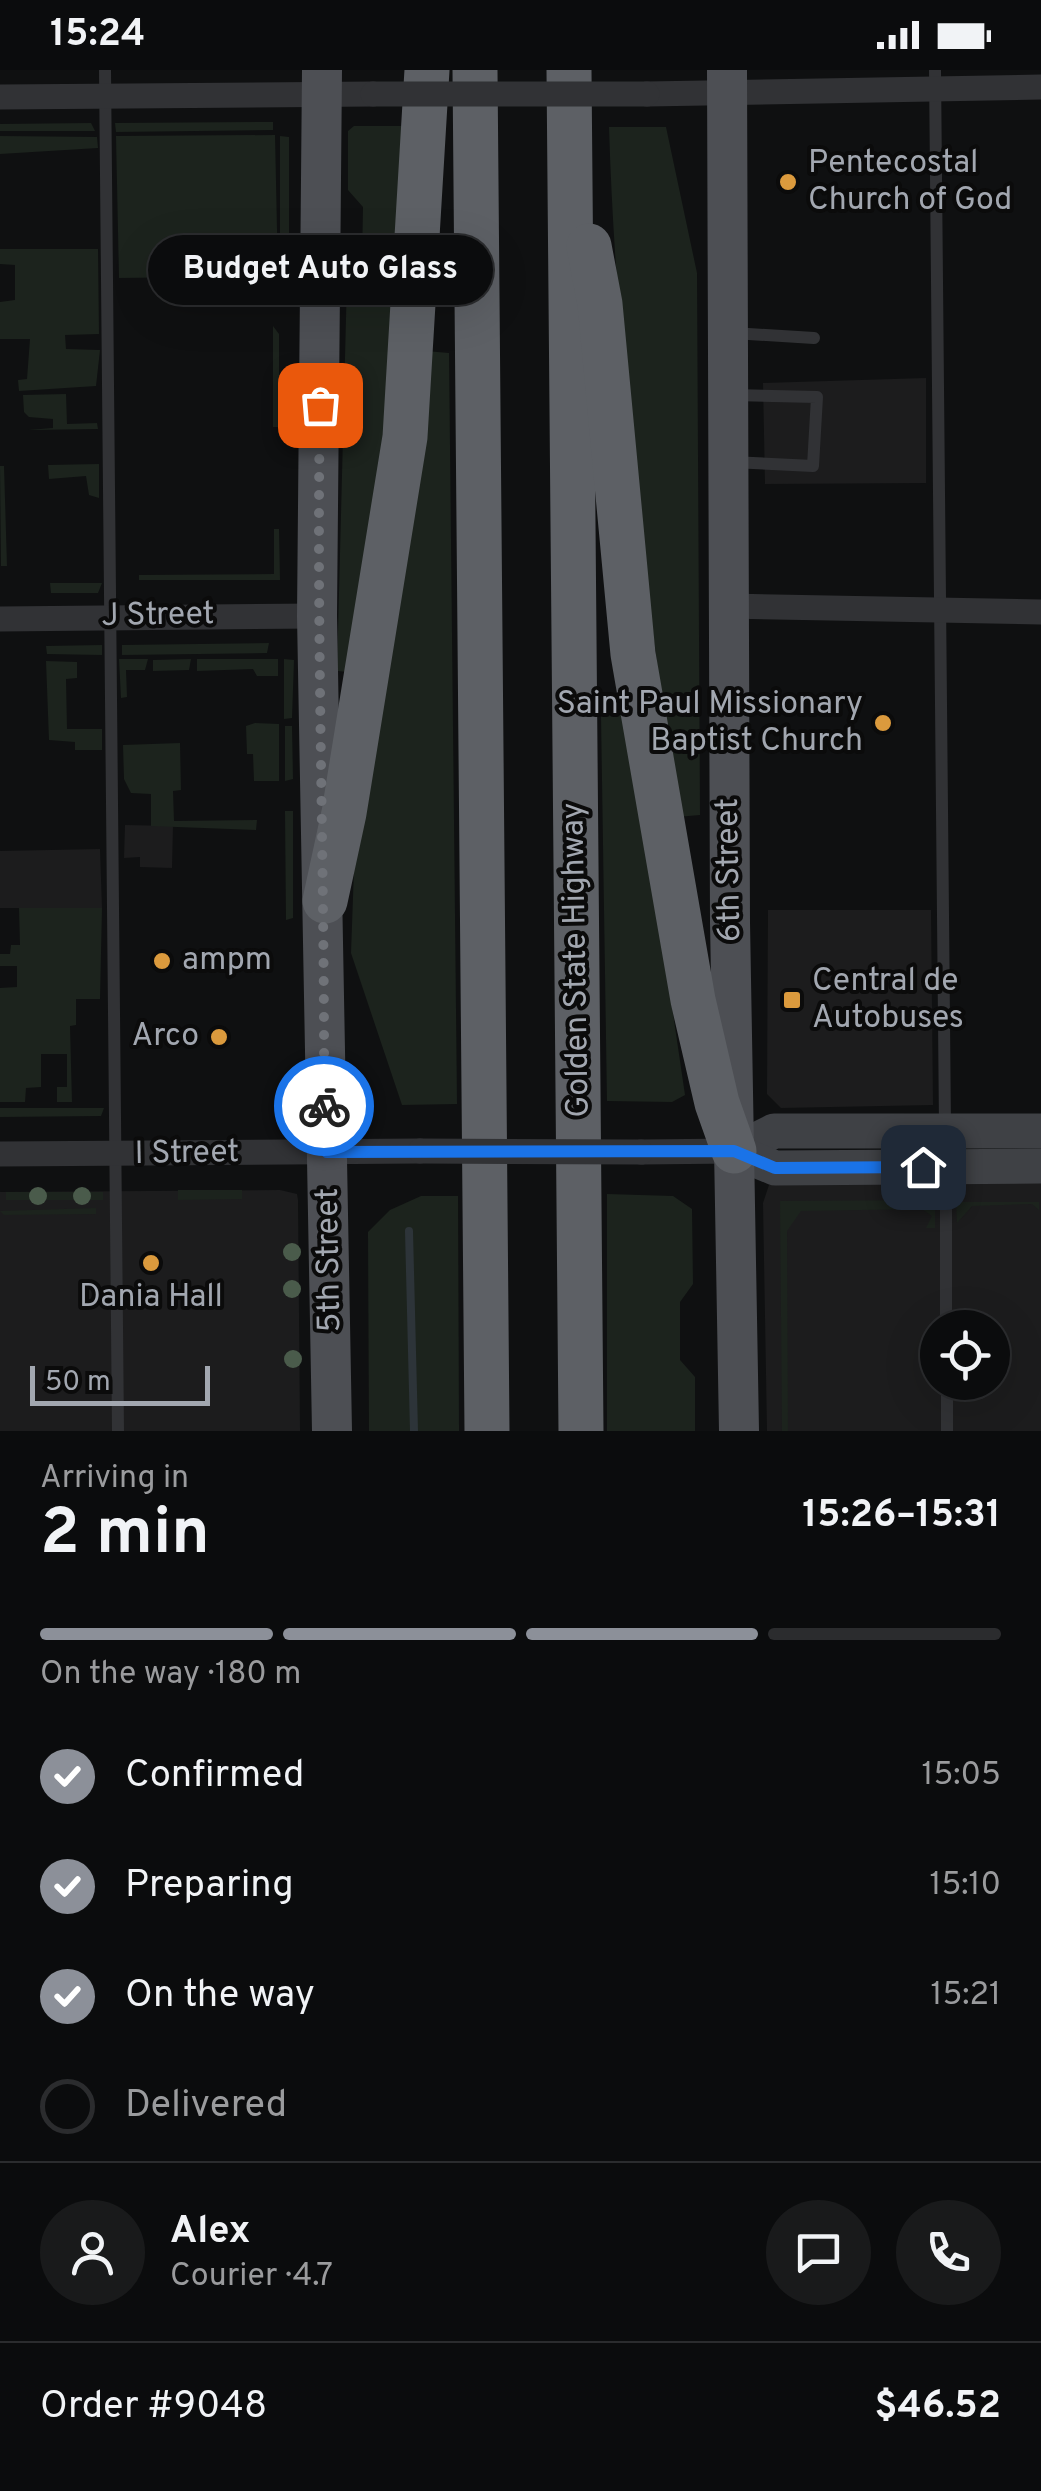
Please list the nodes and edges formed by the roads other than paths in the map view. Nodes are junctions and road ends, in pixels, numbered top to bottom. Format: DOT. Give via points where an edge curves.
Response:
graph roads {
  1 [pos="427,70"];
  2 [pos="475,70"];
  3 [pos="569,70"];
  4 [pos="934,80"];
  5 [pos="322,81"];
  6 [pos="728,81"];
  7 [pos="105,82"];
  8 [pos="1041,87"];
  9 [pos="0,98"];
  10 [pos="570,141"];
  11 [pos="730,333"];
  12 [pos="814,338"];
  13 [pos="729,394"];
  14 [pos="729,462"];
  15 [pos="728,606"];
  16 [pos="938,610"];
  17 [pos="1041,612"];
  18 [pos="110,616"];
  19 [pos="317,616"];
  20 [pos="0,619"];
  21 [pos="325,901"];
  22 [pos="944,1130"];
  23 [pos="1041,1131"];
  24 [pos="734,1151"];
  25 [pos="327,1152"];
  26 [pos="0,1154"];
  27 [pos="117,1155"];
  28 [pos="1041,1166"];
  29 [pos="946,1167"];
  30 [pos="946,1310"];
  31 [pos="946,1400"];
  32 [pos="118,1431"];
  33 [pos="332,1431"];
  34 [pos="487,1431"];
  35 [pos="580,1431"];
  36 [pos="739,1431"];
  37 [pos="947,1431"];
  1 -- 21 [label="highway" via="406,437"];
  2 -- 34 [label="highway"];
  3 -- 10 [label="highway, Golden State Highway"];
  4 -- 6 [label="street"];
  4 -- 8 [label="street"];
  4 -- 16 [label="lane"];
  5 -- 6 [label="street, bridge" via="373,94 647,94"];
  5 -- 7 [label="street"];
  5 -- 19 [label="main road, 5th Street"];
  6 -- 11 [label="main road, 6th Street"];
  7 -- 9 [label="street"];
  7 -- 18 [label="lane"];
  10 -- 24 [label="highway" via="600,304 633,654 693,1000"];
  10 -- 35 [label="highway, Golden State Highway"];
  11 -- 12 [label="lane"];
  11 -- 13 [label="main road, 6th Street"];
  13 -- 14 [label="main road, 6th Street"];
  13 -- 14 [label="lane" via="817,397 813,466"];
  14 -- 15 [label="main road, 6th Street"];
  15 -- 16 [label="street"];
  15 -- 24 [label="main road, 6th Street"];
  16 -- 17 [label="street"];
  16 -- 22 [label="lane"];
  18 -- 19 [label="street, J Street"];
  18 -- 20 [label="street, J Street"];
  18 -- 27 [label="lane"];
  19 -- 21 [label="main road, 5th Street"];
  21 -- 25 [label="main road, 5th Street"];
  22 -- 23 [label="street, I Street"];
  22 -- 24 [label="street, I Street" via="774,1131"];
  22 -- 29 [label="lane"];
  24 -- 25 [label="street, I Street, bridge"];
  24 -- 29 [label="street, I Street" via="775,1168"];
  24 -- 36 [label="main road, 6th Street"];
  25 -- 27 [label="street, I Street"];
  25 -- 33 [label="main road, 5th Street"];
  26 -- 27 [label="street, I Street"];
  27 -- 32 [label="lane"];
  28 -- 29 [label="street, I Street"];
  29 -- 30 [label="lane"];
  31 -- 37 [label="lane"];
}
